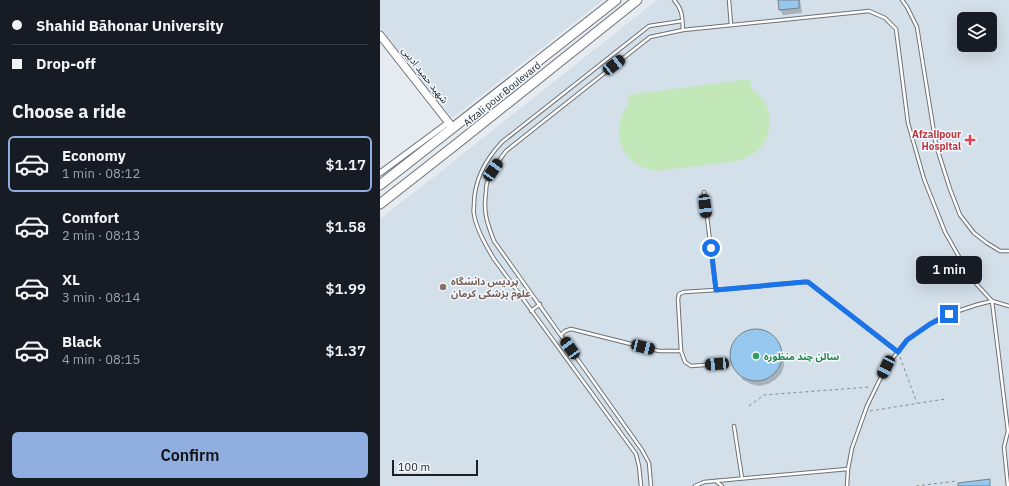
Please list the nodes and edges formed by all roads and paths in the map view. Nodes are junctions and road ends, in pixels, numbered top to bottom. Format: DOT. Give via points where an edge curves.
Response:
graph roads {
  1 [pos="616,0"];
  2 [pos="637,0"];
  3 [pos="674,0"];
  4 [pos="729,0"];
  5 [pos="902,0"];
  6 [pos="682,21"];
  7 [pos="731,25"];
  8 [pos="682,30"];
  9 [pos="380,35"];
  10 [pos="451,125"];
  11 [pos="381,171"];
  12 [pos="380,185"];
  13 [pos="704,192"];
  14 [pos="380,204"];
  15 [pos="1009,251"];
  16 [pos="716,290"];
  17 [pos="992,301"];
  18 [pos="540,304"];
  19 [pos="1009,306"];
  20 [pos="531,311"];
  21 [pos="562,335"];
  22 [pos="681,351"];
  23 [pos="898,352"];
  24 [pos="717,364"];
  25 [pos="877,387"];
  26 [pos="945,399"];
  27 [pos="917,403"];
  28 [pos="749,406"];
  29 [pos="865,412"];
  30 [pos="734,426"];
  31 [pos="848,469"];
  32 [pos="742,478"];
  33 [pos="716,481"];
  34 [pos="958,481"];
  35 [pos="642,486"];
  36 [pos="651,486"];
  37 [pos="695,486"];
  38 [pos="722,486"];
  39 [pos="847,486"];
  40 [pos="916,486"];
  41 [pos="1008,486"];
  1 -- 10 [label="highway, Afzali pour Boulevard"];
  2 -- 14 [label="highway, Afzali pour Boulevard"];
  3 -- 6 [label="lane" via="680,9"];
  4 -- 7 [label="lane"];
  5 -- 15 [label="lane" via="917,26 936,145 960,215 974,233 987,243 1000,252"];
  6 -- 8 [label="lane"];
  6 -- 20 [label="lane" via="649,26 502,142 484,166 474,196 474,214 478,229 494,259"];
  7 -- 8 [label="lane"];
  7 -- 17 [label="lane" via="869,11 885,18 896,29 908,124 924,179 945,232 971,278"];
  8 -- 18 [label="lane" via="650,36 506,150 493,170 487,183 485,201 489,228 494,241"];
  9 -- 10 [label="street, شهید حمید ادیبی"];
  10 -- 11 [label="street"];
  10 -- 12 [label="highway, Afzali pour Boulevard"];
  13 -- 16 [label="lane"];
  16 -- 22 [label="lane" via="680,294 678,299"];
  16 -- 23 [label="lane" via="808,282"];
  17 -- 19 [label="lane"];
  17 -- 23 [label="lane" via="949,314 930,324 907,340"];
  17 -- 41 [label="lane" via="1008,431 1004,447"];
  18 -- 20 [label="lane"];
  18 -- 21 [label="lane"];
  20 -- 35 [label="lane" via="636,454"];
  21 -- 22 [label="lane" via="571,329 659,351"];
  21 -- 36 [label="lane" via="642,450 649,463"];
  22 -- 24 [label="lane" via="684,362 692,366"];
  23 -- 25 [label="lane" via="886,367"];
  23 -- 27 [label="path"];
  25 -- 28 [label="path" via="764,395"];
  25 -- 29 [label="lane"];
  26 -- 27 [label="path"];
  27 -- 29 [label="path"];
  29 -- 31 [label="lane" via="852,448"];
  30 -- 32 [label="lane"];
  31 -- 32 [label="lane"];
  31 -- 39 [label="lane"];
  32 -- 33 [label="lane"];
  33 -- 37 [label="lane"];
  33 -- 38 [label="lane"];
  34 -- 40 [label="path"];
}
